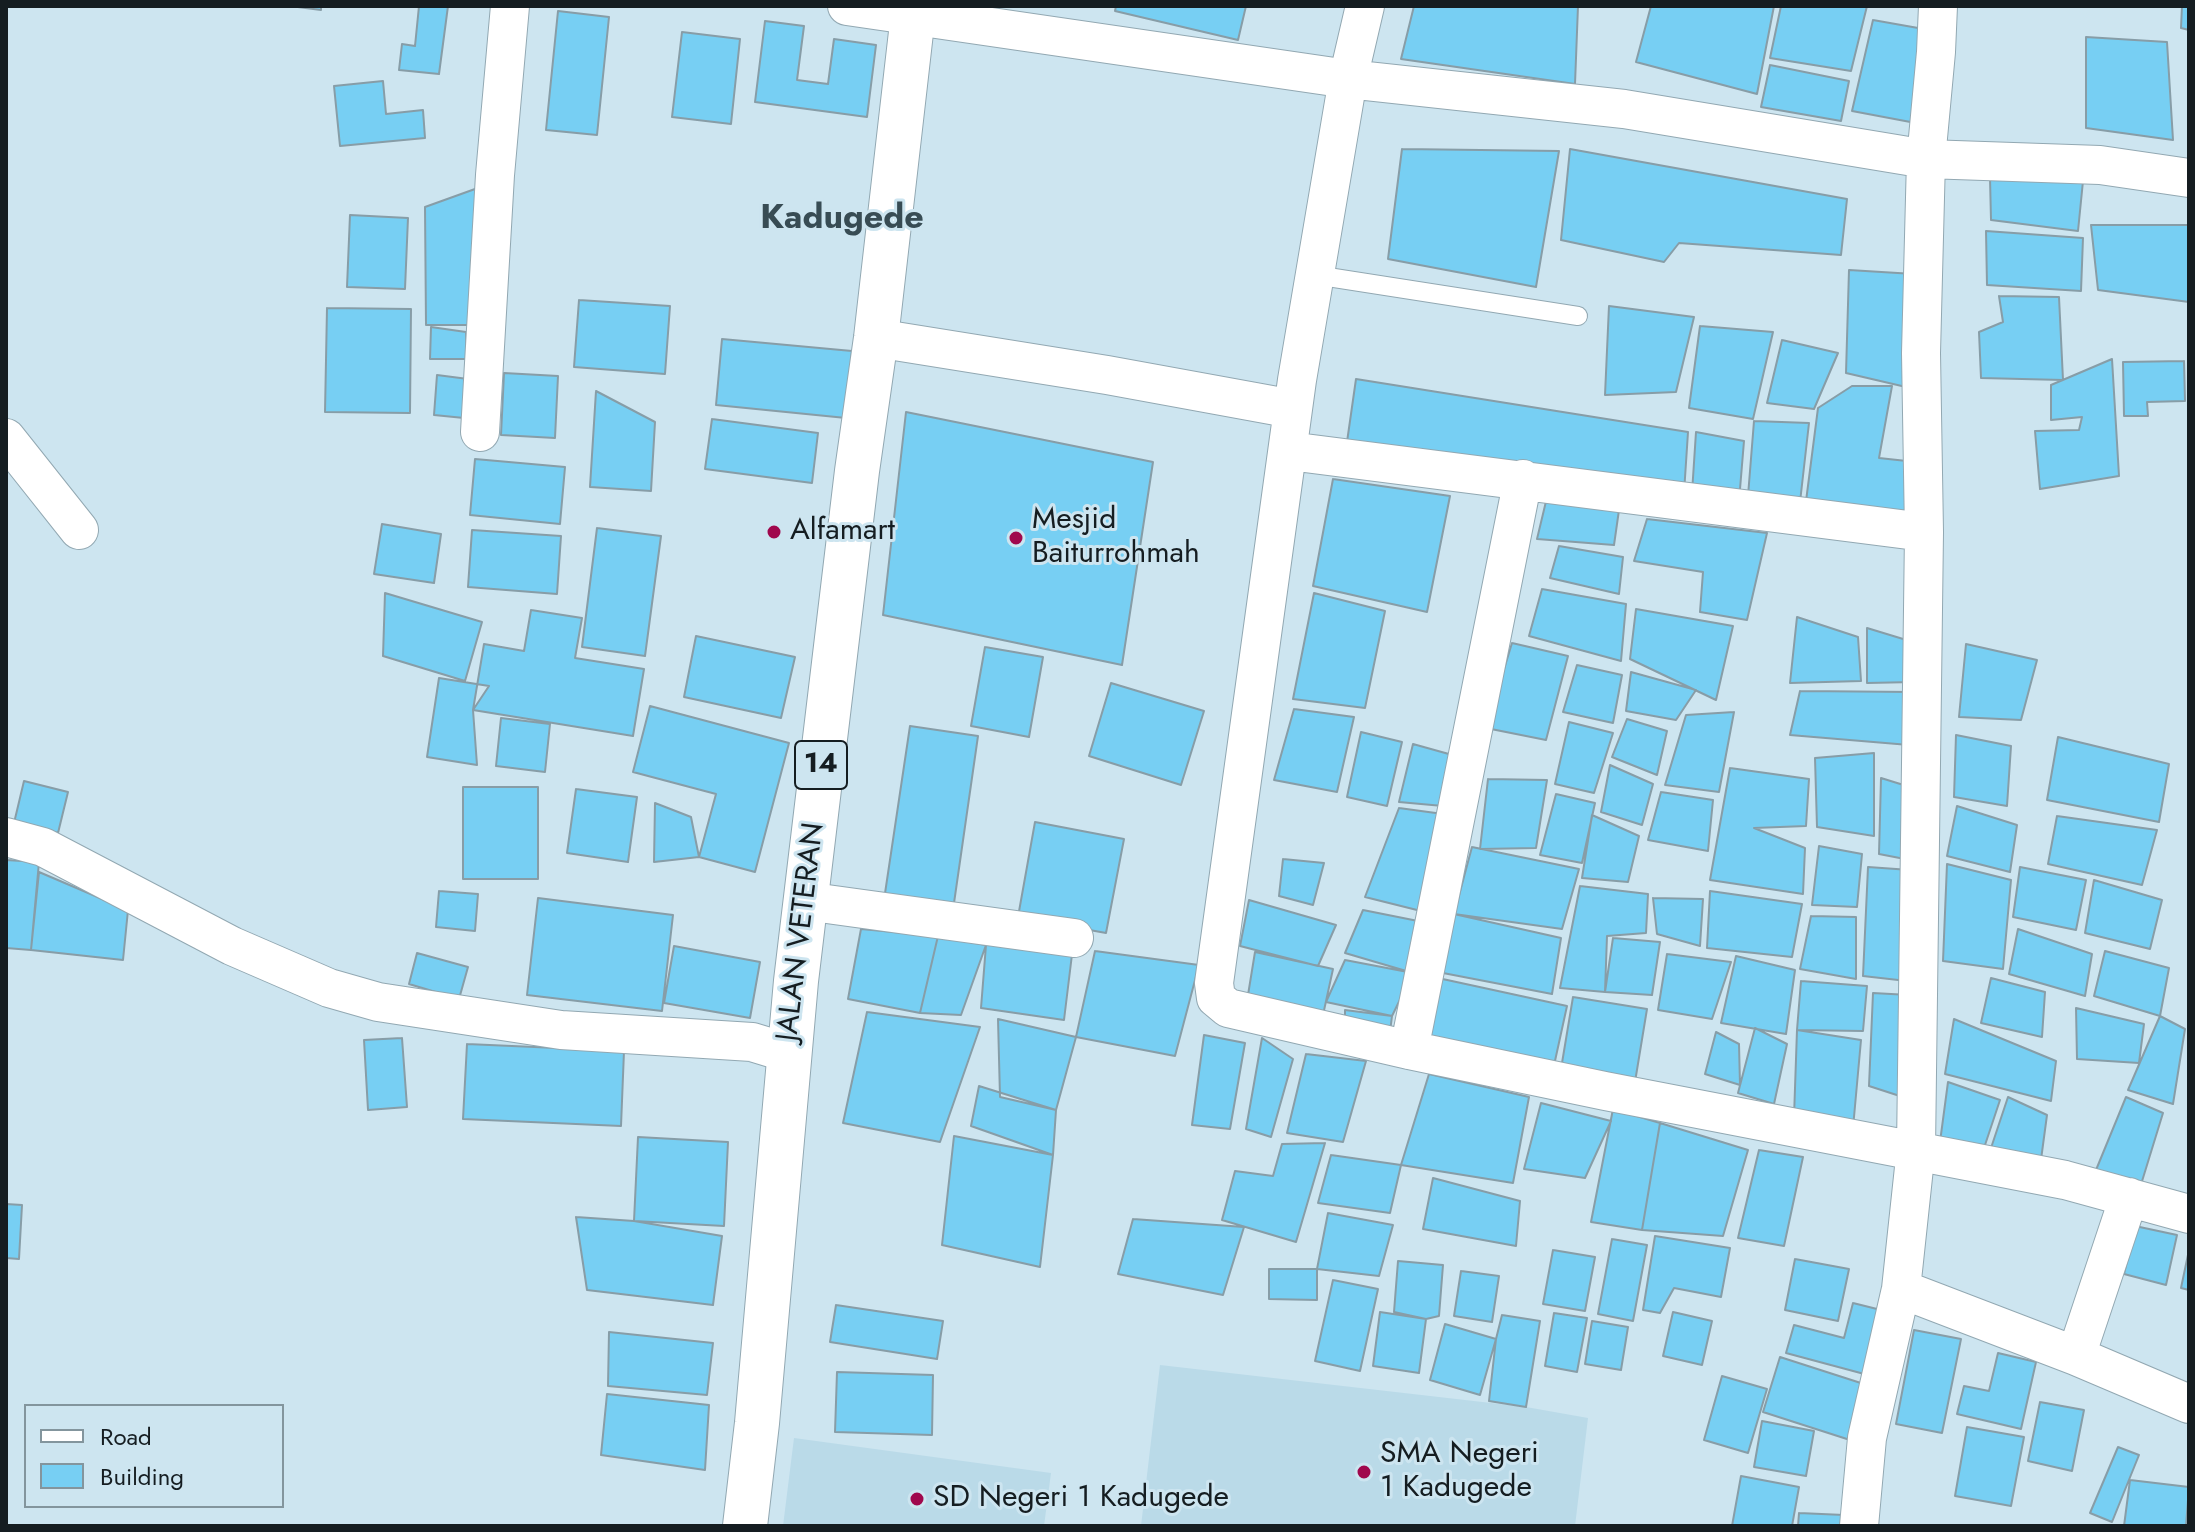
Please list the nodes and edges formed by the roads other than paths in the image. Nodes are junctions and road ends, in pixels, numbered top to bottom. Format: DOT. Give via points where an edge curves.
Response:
graph roads {
  1 [pos="510,6"];
  2 [pos="847,6"];
  3 [pos="1365,6"];
  4 [pos="1938,6"];
  5 [pos="914,11"];
  6 [pos="1348,79"];
  7 [pos="1926,159"];
  8 [pos="2189,178"];
  9 [pos="1315,275"];
  10 [pos="1578,316"];
  11 [pos="876,338"];
  12 [pos="1293,409"];
  13 [pos="480,432"];
  14 [pos="6,438"];
  15 [pos="1289,451"];
  16 [pos="1523,479"];
  17 [pos="79,530"];
  18 [pos="1924,532"];
  19 [pos="6,837"];
  20 [pos="805,901"];
  21 [pos="1074,938"];
  22 [pos="1409,1050"];
  23 [pos="788,1053"];
  24 [pos="1916,1149"];
  25 [pos="2129,1197"];
  26 [pos="2189,1214"];
  27 [pos="1901,1289"];
  28 [pos="2076,1356"];
  29 [pos="2189,1404"];
  30 [pos="745,1526"];
  31 [pos="1859,1526"];
  1 -- 13 [label="street"];
  2 -- 5 [label="street"];
  3 -- 6 [label="street"];
  4 -- 7 [label="street"];
  5 -- 6 [label="street"];
  5 -- 11 [label="highway, JALAN VETERAN / 14"];
  6 -- 7 [label="street" via="1624,109"];
  6 -- 9 [label="street"];
  7 -- 8 [label="street" via="2100,165"];
  7 -- 18 [label="street"];
  9 -- 10 [label="lane"];
  9 -- 12 [label="street"];
  11 -- 12 [label="street"];
  11 -- 20 [label="highway, JALAN VETERAN / 14"];
  12 -- 15 [label="street"];
  14 -- 17 [label="street"];
  15 -- 16 [label="street"];
  15 -- 22 [label="street" via="1214,991 1228,1008"];
  16 -- 18 [label="street"];
  16 -- 22 [label="street"];
  18 -- 24 [label="street"];
  19 -- 23 [label="street" via="43,847 232,946 329,988 378,1002 561,1030 752,1042"];
  20 -- 21 [label="street"];
  20 -- 23 [label="highway, JALAN VETERAN / 14"];
  22 -- 24 [label="street"];
  23 -- 30 [label="highway, JALAN VETERAN / 14"];
  24 -- 25 [label="street"];
  24 -- 27 [label="street"];
  25 -- 26 [label="street"];
  25 -- 28 [label="street"];
  27 -- 28 [label="street"];
  27 -- 31 [label="street" via="1867,1438"];
  28 -- 29 [label="street"];
}
